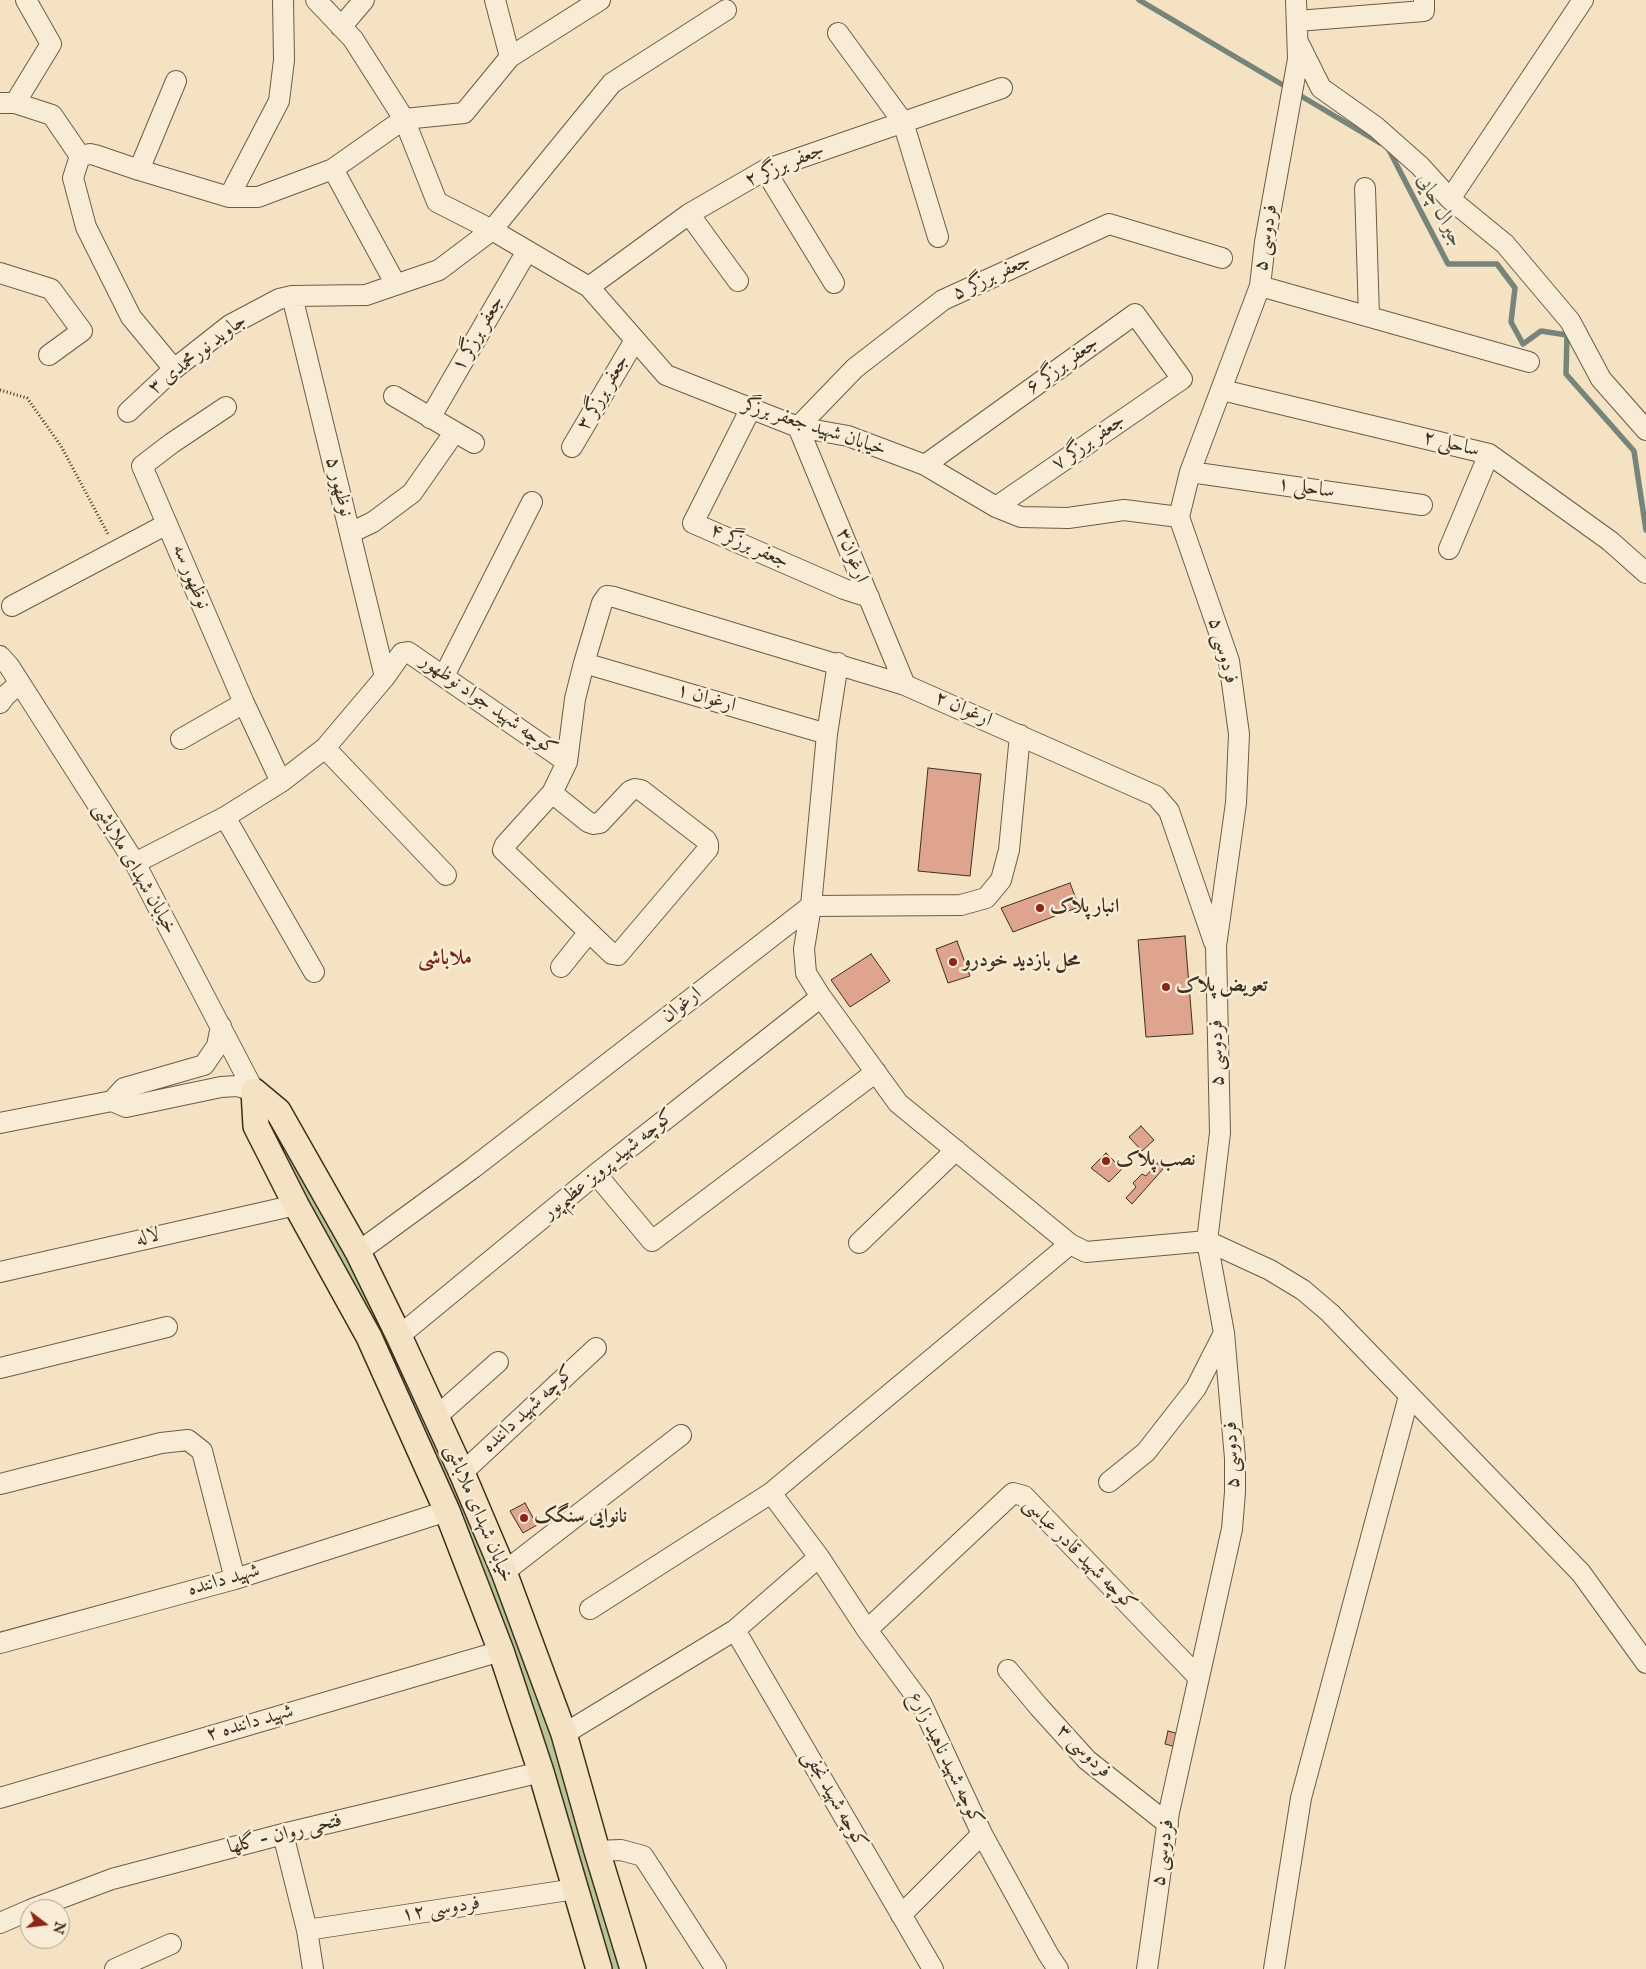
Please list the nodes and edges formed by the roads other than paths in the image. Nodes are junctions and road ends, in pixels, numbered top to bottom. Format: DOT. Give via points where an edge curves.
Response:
graph roads {
  1 [pos="26,0"];
  2 [pos="283,0"];
  3 [pos="316,0"];
  4 [pos="364,0"];
  5 [pos="495,0"];
  6 [pos="600,0"];
  7 [pos="1296,0"];
  8 [pos="1424,0"];
  9 [pos="1583,0"];
  10 [pos="726,10"];
  11 [pos="1297,21"];
  12 [pos="341,27"];
  13 [pos="838,33"];
  14 [pos="1298,50"];
  15 [pos="510,57"];
  16 [pos="176,81"];
  17 [pos="1002,88"];
  18 [pos="7,103"];
  19 [pos="404,119"];
  20 [pos="903,122"];
  21 [pos="80,156"];
  22 [pos="333,169"];
  23 [pos="139,170"];
  24 [pos="765,170"];
  25 [pos="1364,188"];
  26 [pos="229,197"];
  27 [pos="1450,199"];
  28 [pos="689,214"];
  29 [pos="492,230"];
  30 [pos="938,237"];
  31 [pos="527,251"];
  32 [pos="1222,258"];
  33 [pos="0,273"];
  34 [pos="738,281"];
  35 [pos="395,283"];
  36 [pos="834,283"];
  37 [pos="1260,286"];
  38 [pos="589,287"];
  39 [pos="292,296"];
  40 [pos="1369,317"];
  41 [pos="635,340"];
  42 [pos="49,355"];
  43 [pos="1529,362"];
  44 [pos="174,369"];
  45 [pos="1182,379"];
  46 [pos="1222,390"];
  47 [pos="394,396"];
  48 [pos="226,407"];
  49 [pos="751,408"];
  50 [pos="128,412"];
  51 [pos="430,418"];
  52 [pos="798,427"];
  53 [pos="1646,430"];
  54 [pos="454,433"];
  55 [pos="474,443"];
  56 [pos="572,446"];
  57 [pos="1489,454"];
  58 [pos="925,465"];
  59 [pos="1190,472"];
  60 [pos="532,502"];
  61 [pos="1422,505"];
  62 [pos="996,507"];
  63 [pos="1180,517"];
  64 [pos="167,524"];
  65 [pos="350,534"];
  66 [pos="1449,549"];
  67 [pos="1646,573"];
  68 [pos="607,596"];
  69 [pos="869,598"];
  70 [pos="12,606"];
  71 [pos="0,656"];
  72 [pos="838,663"];
  73 [pos="584,664"];
  74 [pos="444,676"];
  75 [pos="385,677"];
  76 [pos="19,684"];
  77 [pos="905,685"];
  78 [pos="0,703"];
  79 [pos="244,703"];
  80 [pos="827,734"];
  81 [pos="1020,735"];
  82 [pos="181,739"];
  83 [pos="325,748"];
  84 [pos="567,762"];
  85 [pos="281,782"];
  86 [pos="552,793"];
  87 [pos="225,817"];
  88 [pos="135,863"];
  89 [pos="446,875"];
  90 [pos="812,906"];
  91 [pos="589,932"];
  92 [pos="1216,946"];
  93 [pos="561,966"];
  94 [pos="314,972"];
  95 [pos="821,997"];
  96 [pos="221,1026"];
  97 [pos="876,1072"];
  98 [pos="254,1090"];
  99 [pos="112,1101"];
  100 [pos="0,1123"];
  101 [pos="956,1150"];
  102 [pos="596,1174"];
  103 [pos="296,1205"];
  104 [pos="1207,1241"];
  105 [pos="859,1243"];
  106 [pos="1070,1244"];
  107 [pos="358,1252"];
  108 [pos="0,1272"];
  109 [pos="166,1328"];
  110 [pos="1224,1333"];
  111 [pos="399,1336"];
  112 [pos="596,1348"];
  113 [pos="498,1362"];
  114 [pos="0,1368"];
  115 [pos="1410,1396"];
  116 [pos="436,1417"];
  117 [pos="681,1435"];
  118 [pos="462,1473"];
  119 [pos="1109,1482"];
  120 [pos="0,1484"];
  121 [pos="771,1492"];
  122 [pos="446,1511"];
  123 [pos="819,1557"];
  124 [pos="504,1572"];
  125 [pos="235,1580"];
  126 [pos="590,1609"];
  127 [pos="735,1630"];
  128 [pos="867,1630"];
  129 [pos="0,1643"];
  130 [pos="500,1651"];
  131 [pos="1646,1662"];
  132 [pos="1008,1670"];
  133 [pos="1199,1678"];
  134 [pos="564,1734"];
  135 [pos="541,1772"];
  136 [pos="0,1798"];
  137 [pos="1168,1824"];
  138 [pos="283,1834"];
  139 [pos="982,1834"];
  140 [pos="597,1851"];
  141 [pos="575,1890"];
  142 [pos="58,1899"];
  143 [pos="20,1914"];
  144 [pos="901,1915"];
  145 [pos="0,1923"];
  146 [pos="307,1930"];
  147 [pos="171,1944"];
  148 [pos="115,1969"];
  149 [pos="313,1969"];
  150 [pos="599,1969"];
  151 [pos="632,1969"];
  152 [pos="716,1969"];
  153 [pos="933,1969"];
  154 [pos="1058,1969"];
  155 [pos="1147,1969"];
  156 [pos="1274,1969"];
  1 -- 18 [label="street" via="50,44"];
  2 -- 26 [label="street" via="284,60 279,101"];
  3 -- 12 [label="street, خیابان شهید جعفر برزگر"];
  4 -- 12 [label="street"];
  5 -- 15 [label="street"];
  6 -- 15 [label="street"];
  7 -- 11 [label="street, فردوسی ۵"];
  8 -- 11 [label="street" via="1424,11"];
  9 -- 27 [label="street"];
  10 -- 29 [label="street, جاوید نورمحمدی ۳" via="612,83"];
  11 -- 14 [label="street, فردوسی ۵"];
  12 -- 19 [label="street, خیابان شهید جعفر برزگر" via="353,39"];
  13 -- 20 [label="street"];
  14 -- 27 [label="street" via="1321,88 1376,127 1420,166"];
  14 -- 37 [label="street, فردوسی ۵"];
  15 -- 19 [label="street" via="464,113"];
  16 -- 23 [label="street"];
  17 -- 20 [label="street, جعفر برزگر ۲"];
  18 -- 21 [label="street" via="52,115"];
  19 -- 22 [label="street"];
  19 -- 29 [label="street, خیابان شهید جعفر برزگر" via="437,202"];
  20 -- 24 [label="street, جعفر برزگر ۲"];
  20 -- 30 [label="street"];
  21 -- 23 [label="street" via="95,155"];
  21 -- 44 [label="street" via="73,178 86,227 131,318"];
  22 -- 26 [label="street" via="258,196"];
  22 -- 35 [label="street"];
  23 -- 26 [label="street"];
  24 -- 28 [label="street, جعفر برزگر ۲"];
  24 -- 36 [label="street"];
  25 -- 40 [label="street"];
  27 -- 53 [label="street" via="1511,251 1570,321 1601,379"];
  28 -- 34 [label="street"];
  28 -- 38 [label="street, جعفر برزگر ۲"];
  29 -- 31 [label="street, خیابان شهید جعفر برزگر"];
  29 -- 35 [label="street, جاوید نورمحمدی ۳" via="439,270"];
  31 -- 38 [label="street, خیابان شهید جعفر برزگر"];
  31 -- 51 [label="street, جعفر برزگر ۱"];
  32 -- 52 [label="street, جعفر برزگر ۵" via="1109,224 943,300 855,368"];
  33 -- 42 [label="street" via="51,289 82,331"];
  35 -- 39 [label="street, جاوید نورمحمدی ۳" via="366,295"];
  37 -- 40 [label="street"];
  37 -- 46 [label="street, فردوسی ۵"];
  38 -- 41 [label="street, خیابان شهید جعفر برزگر"];
  39 -- 44 [label="street, جاوید نورمحمدی ۳" via="230,325"];
  39 -- 65 [label="street, نوظهور ۵"];
  40 -- 43 [label="street"];
  41 -- 49 [label="street, خیابان شهید جعفر برزگر" via="666,375"];
  41 -- 56 [label="street, جعفر برزگر ۳"];
  44 -- 50 [label="street, جاوید نورمحمدی ۳"];
  45 -- 58 [label="street, جعفر برزگر ۶" via="1135,314"];
  45 -- 62 [label="street, جعفر برزگر ۷"];
  46 -- 57 [label="street, ساحلی ۲"];
  46 -- 59 [label="street, فردوسی ۵"];
  47 -- 51 [label="street"];
  48 -- 64 [label="street, نوظهور سه" via="142,466"];
  49 -- 52 [label="street, خیابان شهید جعفر برزگر"];
  49 -- 69 [label="street, جعفر برزگر ۴" via="693,523"];
  51 -- 54 [label="street"];
  52 -- 58 [label="street, خیابان شهید جعفر برزگر" via="848,436"];
  52 -- 69 [label="street, ارغوان۳"];
  54 -- 55 [label="street"];
  54 -- 65 [label="street" via="412,494"];
  57 -- 66 [label="street"];
  57 -- 67 [label="street, ساحلی ۲" via="1610,541"];
  58 -- 62 [label="street, خیابان شهید جعفر برزگر"];
  59 -- 61 [label="street, ساحلی ۱"];
  59 -- 63 [label="street, فردوسی ۵"];
  60 -- 74 [label="street"];
  62 -- 63 [label="street, خیابان شهید جعفر برزگر" via="1021,517 1068,518 1124,510"];
  63 -- 92 [label="street, فردوسی ۵" via="1229,661 1239,734 1236,803"];
  64 -- 70 [label="street"];
  64 -- 79 [label="street, نوظهور سه"];
  65 -- 75 [label="street, نوظهور ۵"];
  68 -- 72 [label="street, ارغوان ۲"];
  68 -- 73 [label="street, کوچه شهید جواد نوظهور"];
  69 -- 77 [label="street, ارغوان۳"];
  71 -- 76 [label="street, خیابان شهدای ملاباشی"];
  72 -- 77 [label="street, ارغوان ۲"];
  72 -- 80 [label="street"];
  73 -- 80 [label="street, ارغوان ۱"];
  73 -- 84 [label="street, کوچه شهید جواد نوظهور"];
  74 -- 75 [label="street, کوچه شهید جواد نوظهور" via="408,652 402,653"];
  74 -- 84 [label="street, کوچه شهید جواد نوظهور"];
  75 -- 83 [label="street, کوچه شهید جواد نوظهور"];
  76 -- 78 [label="street"];
  76 -- 88 [label="street, خیابان شهدای ملاباشی"];
  77 -- 81 [label="street, ارغوان ۲"];
  79 -- 82 [label="street"];
  79 -- 85 [label="street, نوظهور سه"];
  80 -- 90 [label="street"];
  81 -- 90 [label="street" via="1009,850 1001,880 986,898 961,905"];
  81 -- 92 [label="street, ارغوان ۲" via="1156,796 1169,811"];
  83 -- 85 [label="street, کوچه شهید جواد نوظهور"];
  83 -- 89 [label="street"];
  84 -- 86 [label="street"];
  85 -- 87 [label="street, کوچه شهید جواد نوظهور"];
  86 -- 91 [label="street" via="504,850"];
  86 -- 91 [label="street" via="594,824 600,823 630,791 641,790 708,844 708,849 618,955 612,954"];
  87 -- 88 [label="street, کوچه شهید جواد نوظهور"];
  87 -- 94 [label="street"];
  88 -- 96 [label="street, خیابان شهدای ملاباشی"];
  90 -- 95 [label="street" via="804,949 806,973"];
  90 -- 107 [label="street, ارغوان" via="473,1168"];
  91 -- 93 [label="street"];
  92 -- 104 [label="street, فردوسی ۵" via="1220,1133"];
  95 -- 97 [label="street"];
  95 -- 102 [label="street, کوچه شهید پرویز عظیم‌پور"];
  96 -- 98 [label="street, خیابان شهدای ملاباشی"];
  96 -- 99 [label="street" via="217,1046 204,1065 124,1088"];
  97 -- 101 [label="street" via="898,1103"];
  97 -- 102 [label="street" via="652,1241"];
  98 -- 99 [label="street" via="237,1086 221,1088 126,1107"];
  98 -- 103 [label="main road, خیابان شهدای ملاباشی" via="256,1126"];
  98 -- 107 [label="main road, خیابان شهدای ملاباشی" via="278,1111"];
  99 -- 100 [label="street"];
  101 -- 105 [label="street"];
  101 -- 106 [label="street"];
  102 -- 111 [label="street, کوچه شهید پرویز عظیم‌پور"];
  103 -- 108 [label="street, لاله"];
  103 -- 122 [label="main road, خیابان شهدای ملاباشی" via="369,1337"];
  104 -- 106 [label="street" via="1086,1252"];
  104 -- 110 [label="street, فردوسی ۵"];
  104 -- 115 [label="street" via="1270,1270 1303,1290 1330,1313"];
  106 -- 121 [label="street"];
  107 -- 111 [label="main road, خیابان شهدای ملاباشی"];
  109 -- 114 [label="street"];
  110 -- 119 [label="street" via="1196,1388 1146,1452"];
  110 -- 133 [label="street, فردوسی ۵" via="1235,1492 1232,1529"];
  111 -- 116 [label="main road, خیابان شهدای ملاباشی"];
  112 -- 118 [label="street, کوچه شهید داننده"];
  113 -- 116 [label="street"];
  115 -- 131 [label="street" via="1581,1573"];
  115 -- 156 [label="street" via="1301,1798"];
  116 -- 118 [label="main road, خیابان شهدای ملاباشی"];
  117 -- 124 [label="street"];
  118 -- 124 [label="main road, خیابان شهدای ملاباشی"];
  120 -- 125 [label="street" via="161,1443 188,1440 202,1451"];
  121 -- 123 [label="street, کوچه شهید ناهید زارع"];
  121 -- 126 [label="street"];
  122 -- 125 [label="street, شهید داننده"];
  122 -- 130 [label="main road, خیابان شهدای ملاباشی"];
  123 -- 127 [label="street"];
  123 -- 128 [label="street, کوچه شهید ناهید زارع"];
  124 -- 134 [label="main road, خیابان شهدای ملاباشی"];
  125 -- 129 [label="street, شهید داننده"];
  127 -- 134 [label="street"];
  127 -- 144 [label="street, کوچه شهید نجفی"];
  128 -- 133 [label="street, کوچه شهید قادر عباسی" via="1013,1493 1024,1496"];
  128 -- 139 [label="street, کوچه شهید ناهید زارع" via="921,1703"];
  130 -- 135 [label="main road, خیابان شهدای ملاباشی"];
  130 -- 136 [label="street, شهید داننده ۲"];
  132 -- 137 [label="street, فردوسی ۳" via="1087,1760"];
  133 -- 137 [label="street, فردوسی ۵"];
  134 -- 140 [label="main road, خیابان شهدای ملاباشی"];
  135 -- 138 [label="street, فتحی روان - گلها"];
  135 -- 141 [label="main road, خیابان شهدای ملاباشی"];
  137 -- 155 [label="street, فردوسی ۵"];
  138 -- 142 [label="street, فتحی روان - گلها" via="112,1879"];
  138 -- 146 [label="street"];
  139 -- 144 [label="street"];
  139 -- 154 [label="street, کوچه شهید ناهید زارع"];
  140 -- 151 [label="main road, خیابان شهدای ملاباشی"];
  140 -- 152 [label="street" via="631,1851 643,1856"];
  141 -- 146 [label="street, فردوسی ۱۲"];
  141 -- 150 [label="main road, خیابان شهدای ملاباشی"];
  143 -- 145 [label="street, فتحی روان - گلها"];
  144 -- 153 [label="street, کوچه شهید نجفی"];
  146 -- 149 [label="street"];
  147 -- 148 [label="street"];
}
